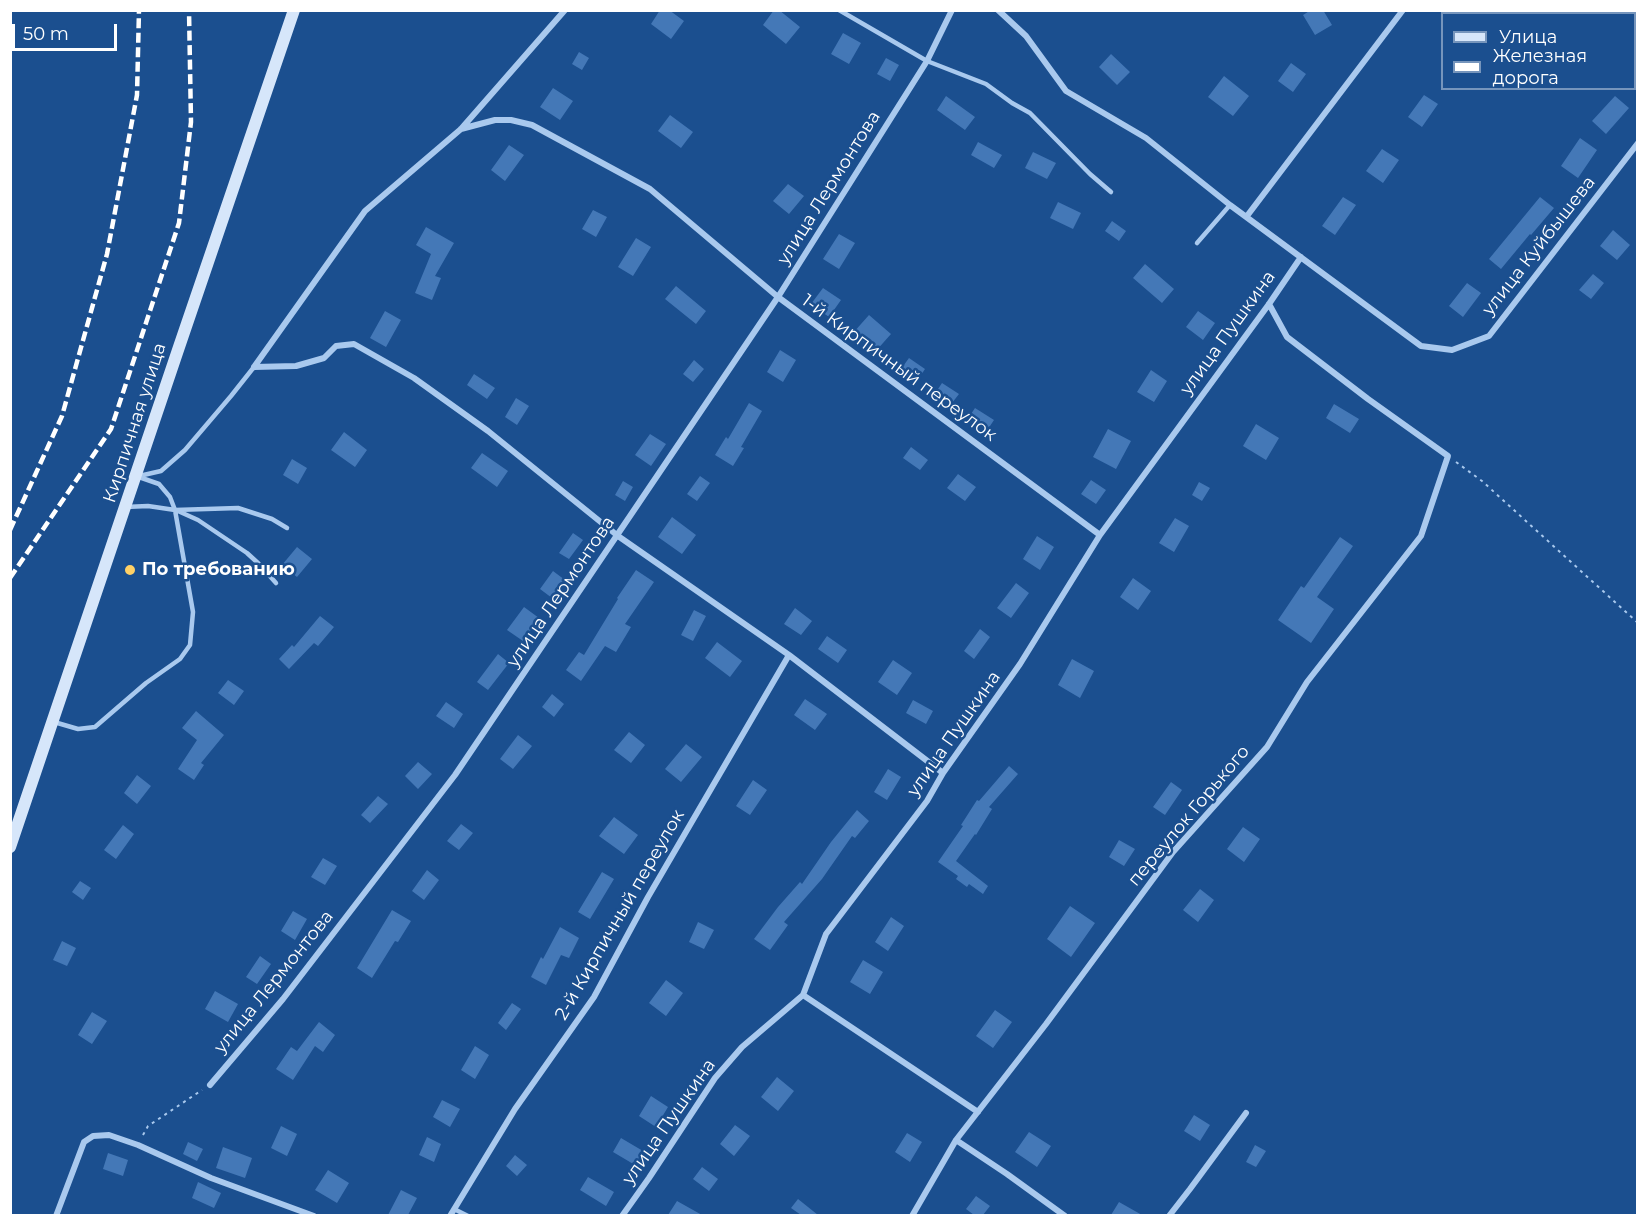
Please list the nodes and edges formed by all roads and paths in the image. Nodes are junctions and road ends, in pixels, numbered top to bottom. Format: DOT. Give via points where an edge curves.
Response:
graph roads {
  1 [pos="294,10"];
  2 [pos="565,10"];
  3 [pos="839,10"];
  4 [pos="952,10"];
  5 [pos="998,10"];
  6 [pos="1403,10"];
  7 [pos="927,61"];
  8 [pos="461,129"];
  9 [pos="1638,143"];
  10 [pos="1112,192"];
  11 [pos="1230,205"];
  12 [pos="1247,216"];
  13 [pos="1197,243"];
  14 [pos="1301,257"];
  15 [pos="778,297"];
  16 [pos="1269,304"];
  17 [pos="254,367"];
  18 [pos="1448,456"];
  19 [pos="136,476"];
  20 [pos="125,507"];
  21 [pos="175,510"];
  22 [pos="287,528"];
  23 [pos="1100,535"];
  24 [pos="618,536"];
  25 [pos="276,583"];
  26 [pos="1638,623"];
  27 [pos="789,655"];
  28 [pos="53,722"];
  29 [pos="943,773"];
  30 [pos="10,847"];
  31 [pos="803,995"];
  32 [pos="210,1084"];
  33 [pos="978,1112"];
  34 [pos="1246,1113"];
  35 [pos="956,1140"];
  36 [pos="138,1145"];
  37 [pos="454,1209"];
  38 [pos="56,1215"];
  39 [pos="314,1215"];
  40 [pos="450,1215"];
  41 [pos="468,1215"];
  42 [pos="622,1215"];
  43 [pos="912,1215"];
  44 [pos="1065,1215"];
  45 [pos="1169,1215"];
  1 -- 19 [label="street, Кирпичная улица"];
  2 -- 8 [label="street"];
  3 -- 7 [label="lane"];
  4 -- 7 [label="street, улица Лермонтова"];
  5 -- 11 [label="street, улица Куйбышева" via="1026,36 1066,91 1146,138"];
  6 -- 12 [label="street"];
  7 -- 10 [label="lane" via="986,84 1030,112"];
  7 -- 15 [label="street, улица Лермонтова"];
  8 -- 15 [label="street, 1-й Кирпичный переулок" via="495,120 532,125 650,189"];
  8 -- 17 [label="street" via="365,211"];
  9 -- 14 [label="street, улица Куйбышева" via="1489,336 1452,350 1421,346"];
  11 -- 12 [label="street, улица Куйбышева"];
  11 -- 13 [label="lane"];
  12 -- 14 [label="street, улица Куйбышева"];
  14 -- 16 [label="street, улица Пушкина"];
  15 -- 23 [label="street, 1-й Кирпичный переулок"];
  15 -- 24 [label="street, улица Лермонтова"];
  16 -- 18 [label="street" via="1287,337"];
  16 -- 23 [label="street, улица Пушкина"];
  17 -- 19 [label="lane" via="185,450 161,471"];
  17 -- 24 [label="street" via="296,366 324,358 336,346 354,344 414,378 488,431"];
  18 -- 26 [label="path" via="1482,481"];
  18 -- 33 [label="street, переулок Горького" via="1421,536 1307,682 1267,747 1173,852"];
  19 -- 20 [label="street, Кирпичная улица"];
  19 -- 21 [label="lane" via="159,484"];
  20 -- 21 [label="lane"];
  20 -- 28 [label="street, Кирпичная улица"];
  21 -- 22 [label="lane" via="238,508"];
  21 -- 25 [label="lane" via="198,520 247,553"];
  21 -- 28 [label="lane" via="193,612 190,645 180,659 95,727 78,729"];
  23 -- 29 [label="street, улица Пушкина" via="1020,664"];
  24 -- 27 [label="street"];
  24 -- 32 [label="street, улица Лермонтова" via="455,775 283,999"];
  27 -- 29 [label="street"];
  27 -- 37 [label="street, 2-й Кирпичный переулок" via="594,997 515,1109"];
  28 -- 30 [label="street, Кирпичная улица"];
  29 -- 31 [label="street, улица Пушкина" via="927,801 826,934"];
  31 -- 33 [label="street"];
  31 -- 42 [label="street, улица Пушкина" via="742,1047 715,1078"];
  32 -- 36 [label="path" via="148,1126"];
  33 -- 35 [label="street, переулок Горького"];
  34 -- 45 [label="street"];
  35 -- 43 [label="street, переулок Горького"];
  35 -- 44 [label="street"];
  36 -- 38 [label="street" via="109,1135 93,1136 84,1142"];
  36 -- 39 [label="street" via="211,1178"];
  37 -- 40 [label="street, 2-й Кирпичный переулок"];
  37 -- 41 [label="lane"];
}
